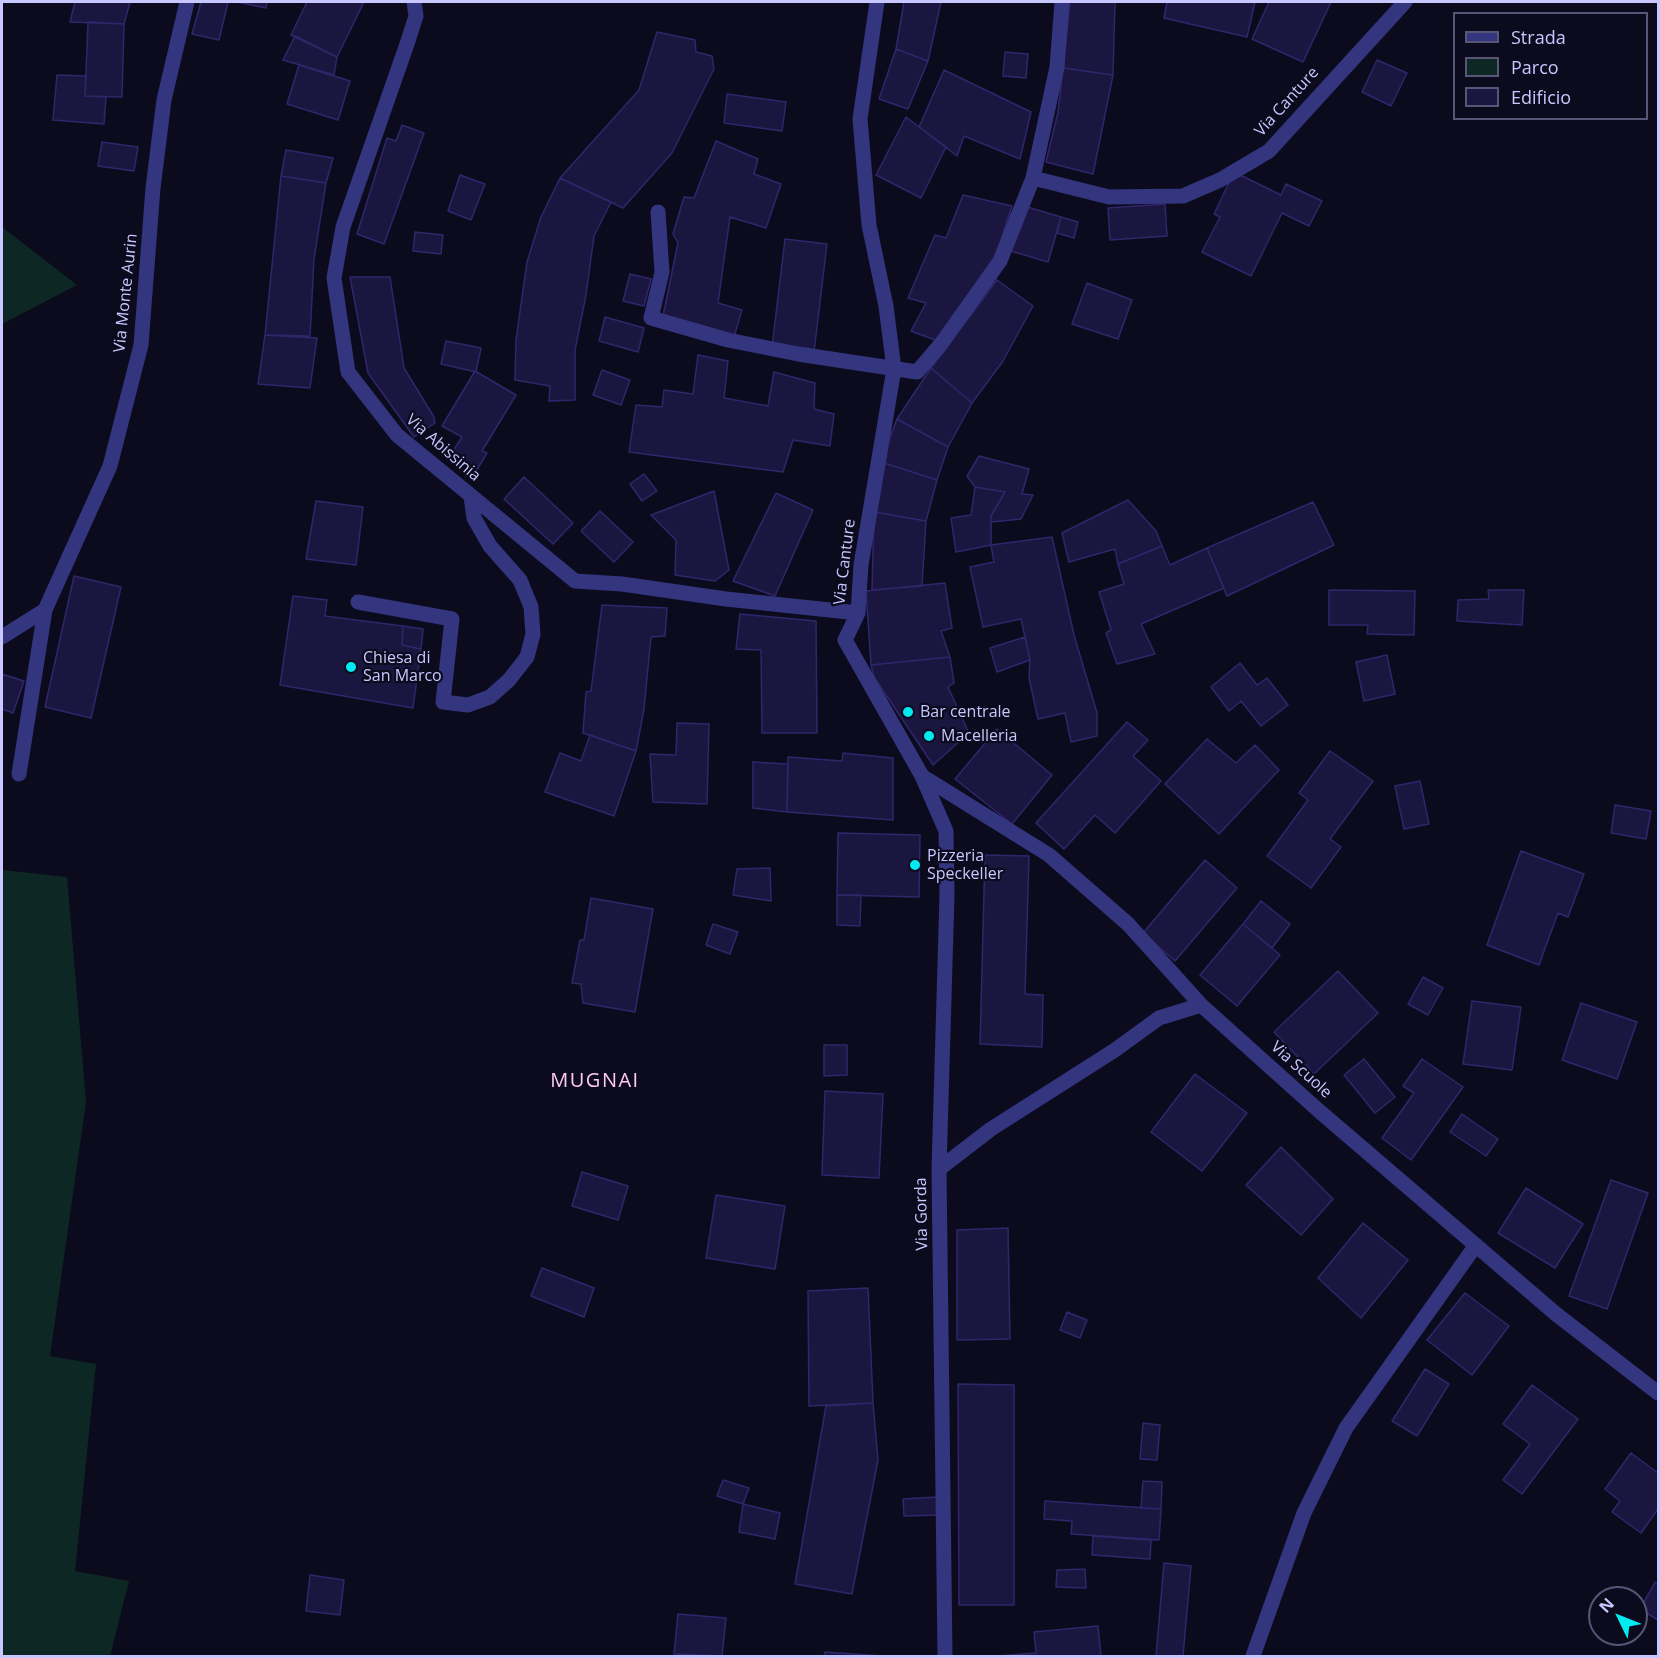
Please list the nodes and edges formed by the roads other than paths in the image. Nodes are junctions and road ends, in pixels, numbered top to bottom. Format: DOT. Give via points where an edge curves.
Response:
graph roads {
  1 [pos="187,2"];
  2 [pos="414,2"];
  3 [pos="877,2"];
  4 [pos="1062,2"];
  5 [pos="1405,2"];
  6 [pos="1033,178"];
  7 [pos="658,212"];
  8 [pos="894,369"];
  9 [pos="471,497"];
  10 [pos="358,602"];
  11 [pos="45,610"];
  12 [pos="858,613"];
  13 [pos="2,637"];
  14 [pos="19,774"];
  15 [pos="922,776"];
  16 [pos="1201,1005"];
  17 [pos="939,1169"];
  18 [pos="1476,1245"];
  19 [pos="1659,1393"];
  20 [pos="945,1656"];
  21 [pos="1253,1656"];
  1 -- 11 [label="street, Via Monte Aurin" via="164,100 141,345 110,465"];
  2 -- 9 [label="street, Via Abissinia" via="416,16 408,44 343,227 334,278 348,372 397,435"];
  3 -- 8 [label="street, Via Canture" via="860,119 869,225"];
  4 -- 6 [label="street" via="1057,67"];
  5 -- 6 [label="street, Via Canture" via="1269,151 1220,180 1183,196 1109,196"];
  6 -- 8 [label="street" via="999,261 941,344 917,372"];
  7 -- 8 [label="street" via="662,272 651,318 728,340"];
  8 -- 12 [label="street, Via Canture" via="861,565"];
  9 -- 10 [label="street" via="474,518 490,546 520,580 531,607 533,634 526,657 509,680 490,697 468,705 443,702 452,619"];
  9 -- 12 [label="street, Via Abissinia" via="575,581"];
  11 -- 13 [label="street"];
  11 -- 14 [label="street, Via Monte Aurin"];
  12 -- 15 [label="street, Via Canture" via="845,640"];
  15 -- 16 [label="street, Via Scuole" via="1049,855 1128,924"];
  15 -- 17 [label="street, Via Gorda" via="946,831"];
  16 -- 17 [label="street" via="1159,1018 991,1129"];
  16 -- 18 [label="street, Via Scuole"];
  17 -- 20 [label="street, Via Gorda"];
  18 -- 19 [label="street, Via Scuole" via="1556,1314"];
  18 -- 21 [label="street" via="1346,1428 1304,1513"];
}
